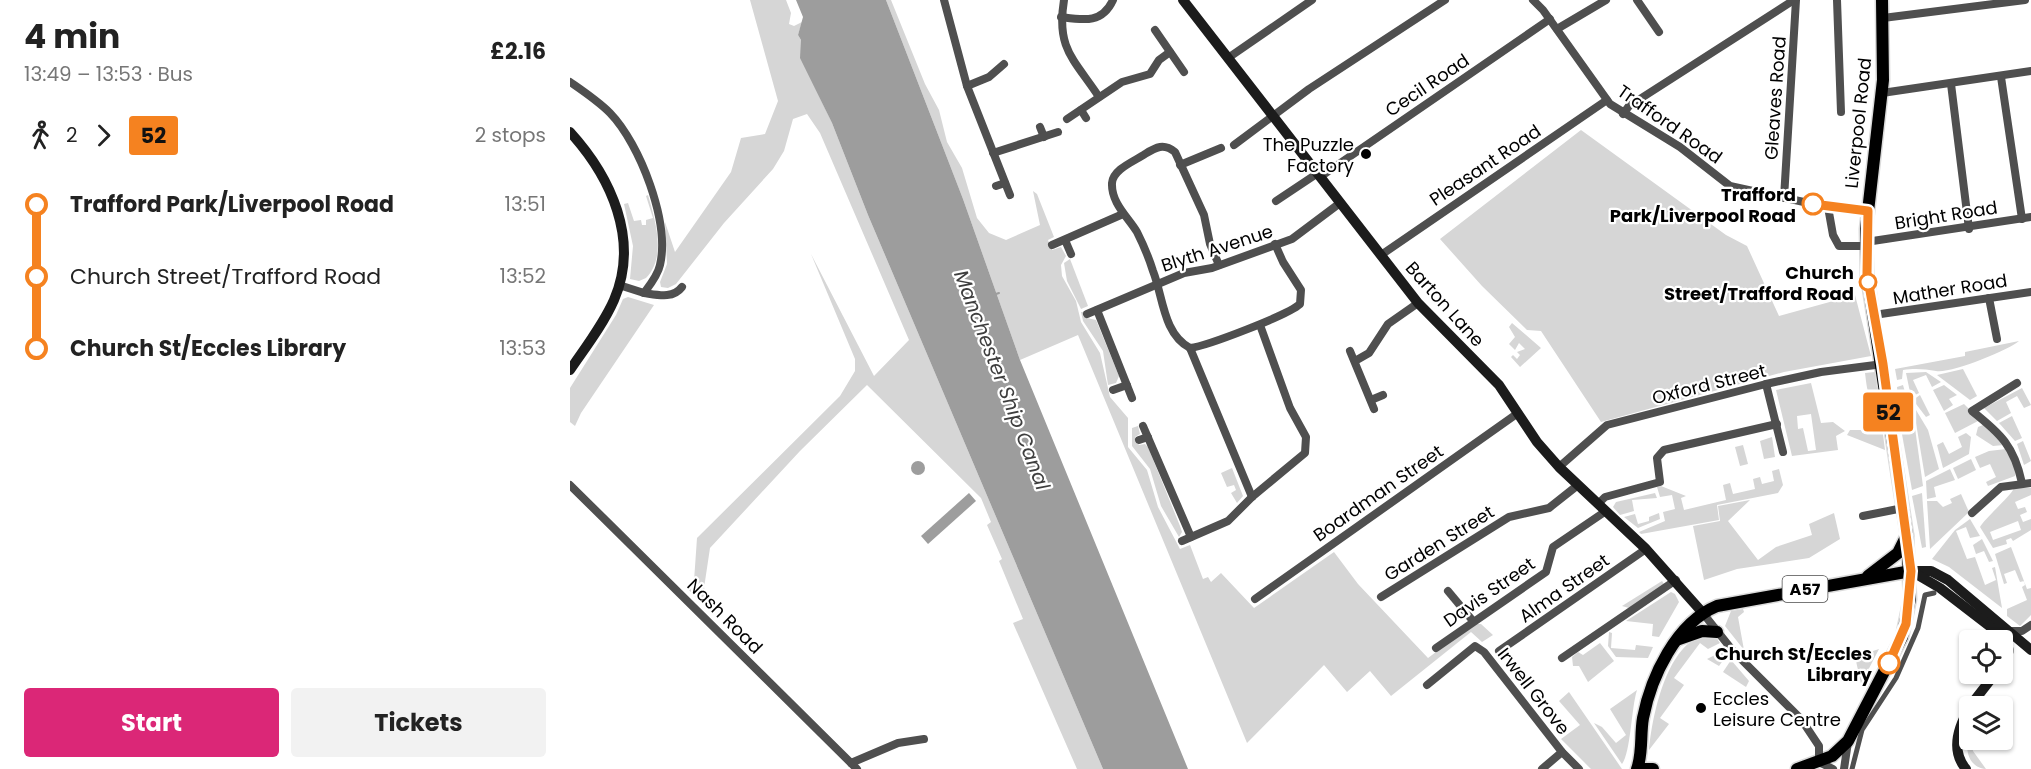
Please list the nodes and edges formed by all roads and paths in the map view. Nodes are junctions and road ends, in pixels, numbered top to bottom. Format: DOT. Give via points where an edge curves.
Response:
graph roads {
  1 [pos="944,0"];
  2 [pos="1064,0"];
  3 [pos="1113,0"];
  4 [pos="1182,0"];
  5 [pos="1312,0"];
  6 [pos="1445,0"];
  7 [pos="1533,0"];
  8 [pos="1606,0"];
  9 [pos="1637,0"];
  10 [pos="1795,0"];
  11 [pos="1837,0"];
  12 [pos="1882,0"];
  13 [pos="2025,0"];
  14 [pos="1061,17"];
  15 [pos="1882,18"];
  16 [pos="1550,19"];
  17 [pos="1557,29"];
  18 [pos="1155,30"];
  19 [pos="1659,32"];
  20 [pos="1170,52"];
  21 [pos="1228,58"];
  22 [pos="1004,64"];
  23 [pos="2031,71"];
  24 [pos="1184,72"];
  25 [pos="994,73"];
  26 [pos="2001,76"];
  27 [pos="1001,80"];
  28 [pos="570,82"];
  29 [pos="1950,84"];
  30 [pos="967,86"];
  31 [pos="1882,93"];
  32 [pos="1099,97"];
  33 [pos="1607,100"];
  34 [pos="1081,110"];
  35 [pos="1841,112"];
  36 [pos="1623,114"];
  37 [pos="1274,116"];
  38 [pos="1086,118"];
  39 [pos="1067,119"];
  40 [pos="1040,127"];
  41 [pos="570,132"];
  42 [pos="1058,132"];
  43 [pos="1044,137"];
  44 [pos="1234,145"];
  45 [pos="1221,148"];
  46 [pos="993,153"];
  47 [pos="1180,165"];
  48 [pos="1319,175"];
  49 [pos="1005,183"];
  50 [pos="996,186"];
  51 [pos="1010,195"];
  52 [pos="1784,198"];
  53 [pos="1276,201"];
  54 [pos="1340,203"];
  55 [pos="1828,207"];
  56 [pos="1868,211"];
  57 [pos="1123,214"];
  58 [pos="2027,218"];
  59 [pos="1969,229"];
  60 [pos="1065,240"];
  61 [pos="1275,244"];
  62 [pos="1866,244"];
  63 [pos="1052,245"];
  64 [pos="1071,254"];
  65 [pos="1381,255"];
  66 [pos="1219,265"];
  67 [pos="1157,284"];
  68 [pos="619,285"];
  69 [pos="682,287"];
  70 [pos="2031,292"];
  71 [pos="644,293"];
  72 [pos="1989,298"];
  73 [pos="1418,303"];
  74 [pos="1097,310"];
  75 [pos="1087,314"];
  76 [pos="1874,315"];
  77 [pos="1260,325"];
  78 [pos="1997,339"];
  79 [pos="1190,348"];
  80 [pos="1350,351"];
  81 [pos="1355,361"];
  82 [pos="1883,364"];
  83 [pos="570,370"];
  84 [pos="2017,383"];
  85 [pos="1766,384"];
  86 [pos="1126,385"];
  87 [pos="1113,390"];
  88 [pos="1383,395"];
  89 [pos="1132,398"];
  90 [pos="1371,400"];
  91 [pos="1374,409"];
  92 [pos="1518,413"];
  93 [pos="1777,424"];
  94 [pos="1143,426"];
  95 [pos="1148,437"];
  96 [pos="1139,440"];
  97 [pos="1783,452"];
  98 [pos="1559,467"];
  99 [pos="2027,483"];
  100 [pos="570,485"];
  101 [pos="1578,485"];
  102 [pos="1252,496"];
  103 [pos="1602,507"];
  104 [pos="1903,508"];
  105 [pos="1971,513"];
  106 [pos="1863,516"];
  107 [pos="1907,535"];
  108 [pos="1191,537"];
  109 [pos="1182,541"];
  110 [pos="1646,549"];
  111 [pos="1911,571"];
  112 [pos="1862,579"];
  113 [pos="1676,580"];
  114 [pos="1448,591"];
  115 [pos="1934,593"];
  116 [pos="1381,597"];
  117 [pos="1255,598"];
  118 [pos="1702,612"];
  119 [pos="1473,621"];
  120 [pos="2031,626"];
  121 [pos="1995,630"];
  122 [pos="2006,630"];
  123 [pos="2013,631"];
  124 [pos="1717,632"];
  125 [pos="2013,636"];
  126 [pos="1678,640"];
  127 [pos="1436,648"];
  128 [pos="1499,651"];
  129 [pos="2031,652"];
  130 [pos="2013,655"];
  131 [pos="1562,658"];
  132 [pos="1987,684"];
  133 [pos="1427,685"];
  134 [pos="1978,696"];
  135 [pos="1959,733"];
  136 [pos="924,739"];
  137 [pos="1848,741"];
  138 [pos="1562,752"];
  139 [pos="1820,762"];
  140 [pos="854,766"];
  141 [pos="1542,769"];
  142 [pos="1579,769"];
  143 [pos="1638,769"];
  144 [pos="1654,769"];
  145 [pos="1797,769"];
  146 [pos="1833,769"];
  147 [pos="1844,769"];
  148 [pos="1852,769"];
  149 [pos="1966,769"];
  1 -- 30 [label="street"];
  2 -- 14 [label="street"];
  3 -- 14 [label="street" via="1098,18"];
  4 -- 21 [label="main road, Barton Lane"];
  5 -- 21 [label="street"];
  6 -- 37 [label="street"];
  7 -- 16 [label="street, Trafford Road"];
  8 -- 17 [label="street"];
  9 -- 19 [label="street"];
  10 -- 36 [label="street" via="1629,106"];
  10 -- 52 [label="street, Gleaves Road"];
  11 -- 35 [label="street"];
  12 -- 15 [label="main road, Liverpool Road"];
  13 -- 15 [label="street"];
  14 -- 32 [label="street" via="1065,47"];
  15 -- 31 [label="main road, Liverpool Road"];
  16 -- 17 [label="street, Trafford Road"];
  16 -- 48 [label="street, Cecil Road"];
  17 -- 33 [label="street, Trafford Road"];
  18 -- 20 [label="street"];
  20 -- 24 [label="street"];
  20 -- 32 [label="street" via="1146,77 1122,82"];
  21 -- 37 [label="main road, Barton Lane"];
  22 -- 25 [label="street"];
  23 -- 26 [label="street"];
  25 -- 27 [label="street"];
  25 -- 30 [label="street"];
  26 -- 29 [label="street"];
  26 -- 58 [label="street"];
  28 -- 71 [label="street" via="613,116 651,189 661,228 662,255 659,269"];
  29 -- 31 [label="street"];
  29 -- 59 [label="street"];
  30 -- 46 [label="street"];
  31 -- 56 [label="main road, Liverpool Road"];
  32 -- 34 [label="street"];
  33 -- 36 [label="street, Trafford Road"];
  33 -- 65 [label="street, Pleasant Road"];
  34 -- 38 [label="street"];
  34 -- 39 [label="street"];
  36 -- 52 [label="street, Trafford Road" via="1675,144 1734,188"];
  37 -- 44 [label="street"];
  37 -- 48 [label="main road, Barton Lane"];
  40 -- 43 [label="street"];
  41 -- 68 [label="main road" via="600,171 616,206 624,243"];
  42 -- 43 [label="street"];
  43 -- 46 [label="street"];
  45 -- 47 [label="street"];
  46 -- 49 [label="street"];
  47 -- 57 [label="street" via="1172,149 1158,147 1117,173 1112,187"];
  47 -- 66 [label="street" via="1204,215"];
  48 -- 53 [label="street, Cecil Road"];
  48 -- 54 [label="main road, Barton Lane"];
  49 -- 50 [label="street"];
  49 -- 51 [label="street"];
  52 -- 55 [label="street, Trafford Road"];
  54 -- 61 [label="street, Blyth Avenue" via="1304,233"];
  54 -- 65 [label="main road, Barton Lane"];
  55 -- 56 [label="street, Trafford Road"];
  55 -- 62 [label="street, Bright Road" via="1839,246"];
  56 -- 62 [label="main road, Liverpool Road"];
  57 -- 60 [label="street"];
  57 -- 67 [label="street" via="1140,240"];
  58 -- 59 [label="street, Bright Road"];
  59 -- 62 [label="street, Bright Road"];
  60 -- 63 [label="street"];
  60 -- 64 [label="street"];
  61 -- 66 [label="street, Blyth Avenue"];
  61 -- 77 [label="street" via="1300,285 1302,300 1291,311"];
  62 -- 76 [label="main road, Liverpool Road"];
  65 -- 73 [label="main road, Barton Lane"];
  66 -- 67 [label="street, Blyth Avenue"];
  67 -- 74 [label="street, Blyth Avenue"];
  67 -- 79 [label="street" via="1174,334"];
  68 -- 71 [label="street"];
  68 -- 83 [label="main road" via="609,311"];
  69 -- 71 [label="street" via="667,296"];
  70 -- 72 [label="street, Mather Road"];
  72 -- 76 [label="street, Mather Road"];
  72 -- 78 [label="street"];
  73 -- 81 [label="street" via="1388,324 1368,353"];
  73 -- 92 [label="main road, Barton Lane" via="1499,385"];
  74 -- 75 [label="street, Blyth Avenue"];
  74 -- 86 [label="street"];
  76 -- 82 [label="main road, Liverpool Road"];
  77 -- 79 [label="street"];
  77 -- 102 [label="street" via="1307,442 1301,458"];
  79 -- 102 [label="street"];
  80 -- 81 [label="street"];
  81 -- 90 [label="street"];
  82 -- 85 [label="street, Oxford Street"];
  82 -- 104 [label="main road, Liverpool Road"];
  84 -- 99 [label="street" via="1972,411 2002,435"];
  85 -- 93 [label="street"];
  85 -- 98 [label="street, Oxford Street" via="1607,425"];
  86 -- 87 [label="street"];
  86 -- 89 [label="street"];
  88 -- 90 [label="street"];
  90 -- 91 [label="street"];
  92 -- 98 [label="main road, Barton Lane"];
  92 -- 117 [label="street, Boardman Street"];
  93 -- 97 [label="street"];
  93 -- 103 [label="street, Davis Street" via="1662,451 1656,462 1661,478 1657,484 1605,497"];
  94 -- 95 [label="street"];
  95 -- 96 [label="street"];
  95 -- 108 [label="street"];
  98 -- 101 [label="main road, Barton Lane"];
  99 -- 105 [label="street" via="2009,484 1994,491"];
  100 -- 140 [label="street, Nash Road"];
  101 -- 103 [label="main road, Barton Lane"];
  101 -- 116 [label="street, Garden Street" via="1549,508 1509,517"];
  102 -- 108 [label="street" via="1228,521"];
  103 -- 110 [label="main road, Barton Lane"];
  103 -- 119 [label="street, Davis Street" via="1553,547 1546,572"];
  104 -- 106 [label="street"];
  104 -- 107 [label="main road, Liverpool Road"];
  107 -- 111 [label="main road, Liverpool Road"];
  107 -- 112 [label="main road, A57" via="1898,553"];
  108 -- 109 [label="street"];
  110 -- 113 [label="main road, Barton Lane"];
  110 -- 128 [label="street, Alma Street"];
  111 -- 112 [label="main road, A57"];
  111 -- 121 [label="main road"];
  111 -- 122 [label="main road" via="1931,571 1948,580"];
  111 -- 137 [label="main road, Liverpool Road" via="1902,637"];
  112 -- 118 [label="main road, A57"];
  113 -- 118 [label="main road, Barton Lane"];
  113 -- 131 [label="street"];
  114 -- 119 [label="street"];
  115 -- 148 [label="street" via="1925,595 1918,628 1896,678 1862,730"];
  118 -- 124 [label="street"];
  118 -- 126 [label="main road"];
  119 -- 127 [label="street, Davis Street"];
  120 -- 123 [label="street"];
  124 -- 126 [label="main road" via="1702,631"];
  124 -- 139 [label="street" via="1801,719 1819,746"];
  125 -- 129 [label="main road"];
  126 -- 143 [label="main road" via="1662,663 1647,703"];
  129 -- 130 [label="main road"];
  132 -- 134 [label="main road"];
  133 -- 138 [label="street, Irwell Grove" via="1475,646 1484,652"];
  135 -- 149 [label="main road" via="1957,755"];
  136 -- 140 [label="street" via="898,743"];
  137 -- 139 [label="main road"];
  137 -- 147 [label="street"];
  138 -- 141 [label="street"];
  138 -- 142 [label="street, Irwell Grove"];
  139 -- 145 [label="main road"];
  139 -- 146 [label="street"];
  143 -- 144 [label="main road"];
}
